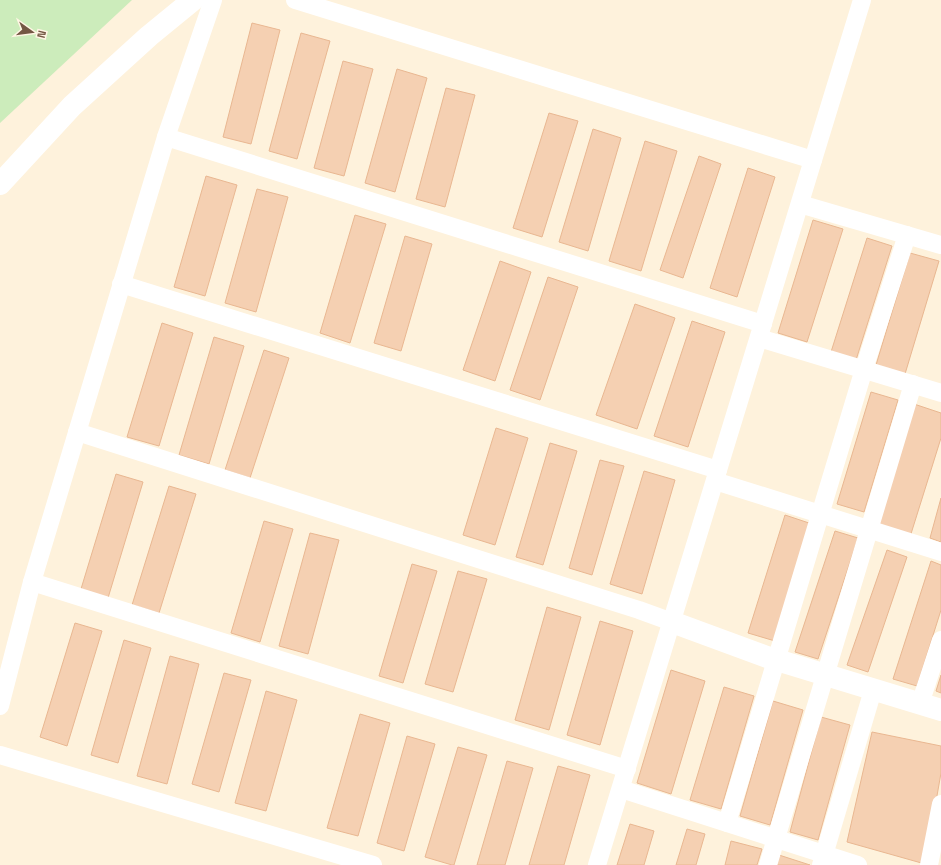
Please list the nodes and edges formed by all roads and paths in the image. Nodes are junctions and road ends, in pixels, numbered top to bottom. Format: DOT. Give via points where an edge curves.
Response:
graph roads {
  1 [pos="193,0"];
  2 [pos="213,0"];
  3 [pos="295,0"];
  4 [pos="862,0"];
  5 [pos="166,137"];
  6 [pos="813,160"];
  7 [pos="0,184"];
  8 [pos="800,204"];
  9 [pos="907,235"];
  10 [pos="941,245"];
  11 [pos="121,284"];
  12 [pos="761,331"];
  13 [pos="864,369"];
  14 [pos="913,384"];
  15 [pos="941,393"];
  16 [pos="77,432"];
  17 [pos="717,475"];
  18 [pos="820,514"];
  19 [pos="869,529"];
  20 [pos="941,552"];
  21 [pos="32,582"];
  22 [pos="672,622"];
  23 [pos="941,640"];
  24 [pos="776,660"];
  25 [pos="825,675"];
  26 [pos="873,690"];
  27 [pos="920,704"];
  28 [pos="0,706"];
  29 [pos="941,710"];
  30 [pos="0,755"];
  31 [pos="627,769"];
  32 [pos="621,789"];
  33 [pos="941,804"];
  34 [pos="727,823"];
  35 [pos="776,839"];
  36 [pos="822,860"];
  37 [pos="373,865"];
  38 [pos="597,865"];
  39 [pos="768,865"];
  40 [pos="858,865"];
  41 [pos="929,865"];
  1 -- 7 [label="street" via="72,106"];
  2 -- 5 [label="street"];
  3 -- 6 [label="street"];
  4 -- 6 [label="street"];
  5 -- 11 [label="street"];
  5 -- 12 [label="street"];
  6 -- 8 [label="street"];
  8 -- 9 [label="street"];
  8 -- 12 [label="street"];
  9 -- 10 [label="street"];
  9 -- 13 [label="street"];
  11 -- 16 [label="street"];
  11 -- 17 [label="street"];
  12 -- 13 [label="street"];
  12 -- 17 [label="street"];
  13 -- 14 [label="street"];
  13 -- 18 [label="street"];
  14 -- 15 [label="street"];
  14 -- 19 [label="street"];
  16 -- 21 [label="street"];
  16 -- 22 [label="street"];
  17 -- 18 [label="street"];
  17 -- 22 [label="street"];
  18 -- 19 [label="street"];
  18 -- 24 [label="street"];
  19 -- 20 [label="street"];
  19 -- 25 [label="street"];
  21 -- 28 [label="street"];
  21 -- 31 [label="street"];
  22 -- 24 [label="street"];
  22 -- 31 [label="street"];
  23 -- 27 [label="street"];
  24 -- 25 [label="street"];
  24 -- 34 [label="street"];
  25 -- 26 [label="street"];
  25 -- 35 [label="street"];
  26 -- 27 [label="street"];
  26 -- 36 [label="street"];
  27 -- 29 [label="street"];
  30 -- 37 [label="street"];
  31 -- 32 [label="street"];
  32 -- 34 [label="street"];
  32 -- 38 [label="street"];
  33 -- 41 [label="street"];
  34 -- 35 [label="street"];
  35 -- 36 [label="street"];
  35 -- 39 [label="street"];
  36 -- 40 [label="street"];
}
